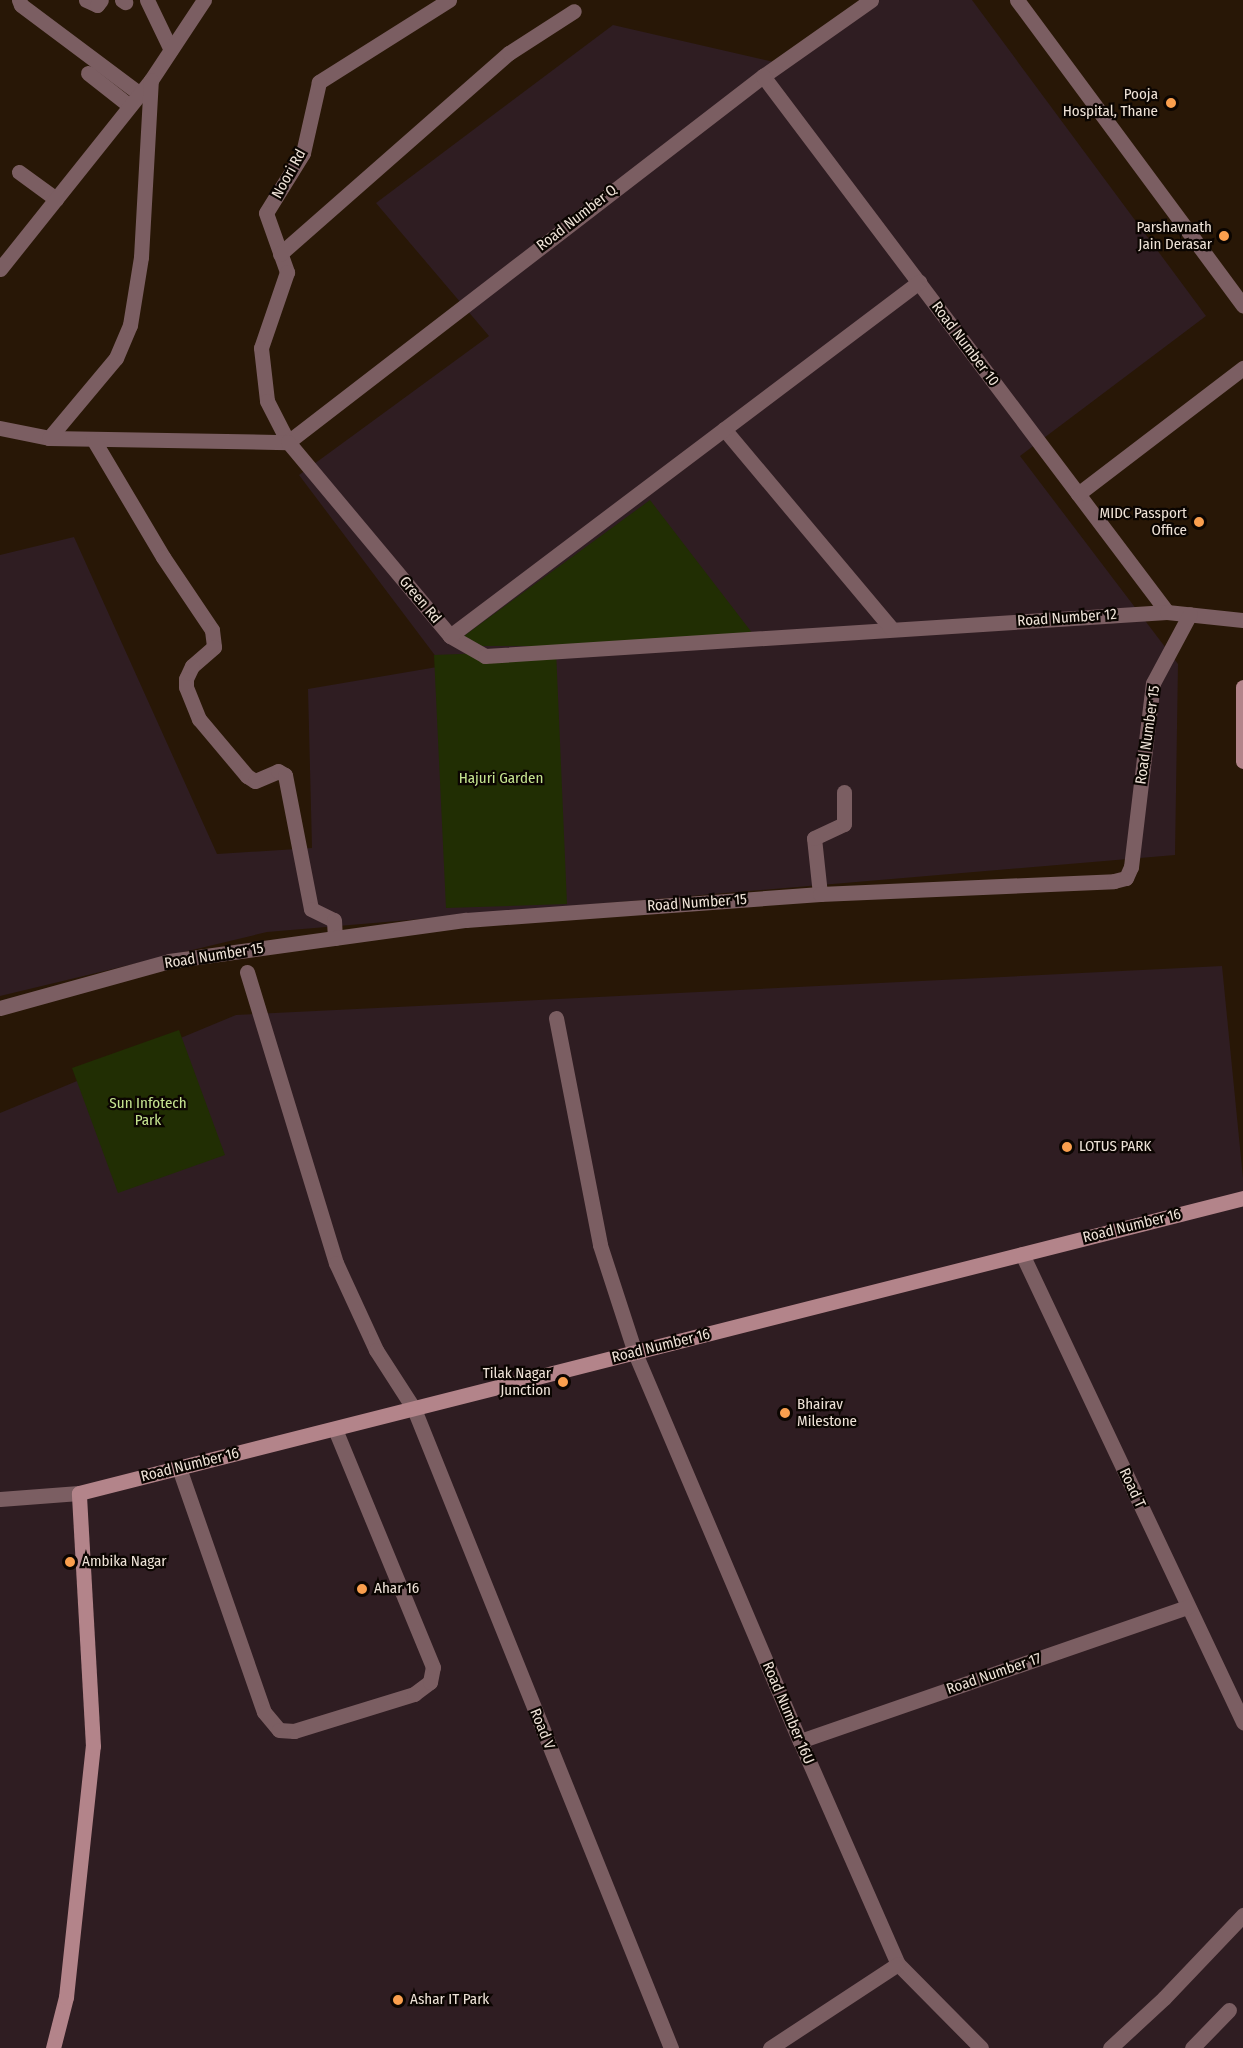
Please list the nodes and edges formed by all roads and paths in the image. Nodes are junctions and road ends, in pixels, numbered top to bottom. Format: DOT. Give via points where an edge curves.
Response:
graph roads {
  1 [pos="19,0"];
  2 [pos="86,0"];
  3 [pos="101,0"];
  4 [pos="147,0"];
  5 [pos="204,0"];
  6 [pos="449,0"];
  7 [pos="870,0"];
  8 [pos="1017,0"];
  9 [pos="574,10"];
  10 [pos="171,50"];
  11 [pos="88,73"];
  12 [pos="763,76"];
  13 [pos="151,80"];
  14 [pos="140,94"];
  15 [pos="130,106"];
  16 [pos="19,172"];
  17 [pos="56,199"];
  18 [pos="280,254"];
  19 [pos="0,269"];
  20 [pos="919,282"];
  21 [pos="1243,304"];
  22 [pos="1243,369"];
  23 [pos="0,428"];
  24 [pos="724,429"];
  25 [pos="49,438"];
  26 [pos="93,439"];
  27 [pos="288,442"];
  28 [pos="1078,494"];
  29 [pos="1167,612"];
  30 [pos="1190,614"];
  31 [pos="1243,620"];
  32 [pos="892,630"];
  33 [pos="450,636"];
  34 [pos="1243,687"];
  35 [pos="1243,761"];
  36 [pos="844,792"];
  37 [pos="820,894"];
  38 [pos="335,938"];
  39 [pos="247,972"];
  40 [pos="0,1008"];
  41 [pos="556,1018"];
  42 [pos="1243,1198"];
  43 [pos="1022,1254"];
  44 [pos="636,1353"];
  45 [pos="414,1409"];
  46 [pos="335,1429"];
  47 [pos="179,1468"];
  48 [pos="80,1493"];
  49 [pos="0,1499"];
  50 [pos="1188,1607"];
  51 [pos="1243,1722"];
  52 [pos="800,1741"];
  53 [pos="1243,1915"];
  54 [pos="898,1964"];
  55 [pos="1229,2010"];
  56 [pos="53,2048"];
  57 [pos="671,2048"];
  58 [pos="770,2048"];
  59 [pos="981,2048"];
  60 [pos="1110,2048"];
  61 [pos="1192,2048"];
  1 -- 14 [label="street"];
  2 -- 3 [label="street" via="97,5"];
  4 -- 10 [label="street"];
  5 -- 10 [label="street"];
  6 -- 18 [label="street, Noori Rd" via="319,82 303,153 266,213"];
  7 -- 12 [label="street, Road Number Q"];
  8 -- 21 [label="street"];
  9 -- 18 [label="street" via="509,53"];
  10 -- 13 [label="street"];
  11 -- 15 [label="street"];
  12 -- 20 [label="street, Road Number 10"];
  12 -- 27 [label="street, Road Number Q"];
  13 -- 14 [label="street"];
  13 -- 25 [label="street" via="141,256 130,325 116,358"];
  14 -- 15 [label="street"];
  15 -- 17 [label="street"];
  16 -- 17 [label="street"];
  17 -- 19 [label="street"];
  18 -- 27 [label="street, Noori Rd" via="287,272 261,348 267,401"];
  20 -- 24 [label="street"];
  20 -- 28 [label="street, Road Number 10"];
  22 -- 28 [label="street"];
  23 -- 25 [label="street"];
  24 -- 32 [label="street"];
  24 -- 33 [label="street"];
  25 -- 26 [label="street"];
  26 -- 27 [label="street"];
  26 -- 38 [label="street" via="212,630 214,647 192,666 186,679 199,719 247,776 255,781 278,771 285,775 311,909 334,920"];
  27 -- 33 [label="street, Green Rd"];
  28 -- 29 [label="street, Road Number 10"];
  29 -- 30 [label="street, Road Number 12"];
  29 -- 32 [label="street, Road Number 12"];
  30 -- 31 [label="street, Road Number 12"];
  30 -- 37 [label="street, Road Number 15" via="1153,683 1131,867 1126,878"];
  32 -- 33 [label="street, Green Rd" via="485,656"];
  34 -- 35 [label="street"];
  36 -- 37 [label="street" via="844,824 814,838"];
  37 -- 38 [label="street, Road Number 15" via="466,920"];
  38 -- 40 [label="street, Road Number 15" via="169,962"];
  39 -- 45 [label="street, Road V" via="336,1263 376,1350"];
  41 -- 44 [label="street, Road Number 16U" via="600,1245"];
  42 -- 43 [label="street, Road Number 16"];
  43 -- 44 [label="street, Road Number 16"];
  43 -- 50 [label="street, Road T"];
  44 -- 45 [label="street, Road Number 16"];
  44 -- 52 [label="street, Road Number 16U"];
  45 -- 46 [label="street, Road Number 16"];
  45 -- 57 [label="street, Road V"];
  46 -- 47 [label="street, Road Number 16"];
  46 -- 47 [label="street" via="433,1667 430,1682 414,1694 294,1731 279,1730 264,1712"];
  47 -- 48 [label="street, Road Number 16"];
  48 -- 49 [label="street"];
  48 -- 56 [label="street" via="93,1746 66,1997"];
  50 -- 51 [label="street, Road T"];
  50 -- 52 [label="street, Road Number 17"];
  52 -- 54 [label="street, Road Number 16U"];
  53 -- 60 [label="street"];
  54 -- 58 [label="street"];
  54 -- 59 [label="street, Road Number 16U"];
  55 -- 61 [label="street"];
}
